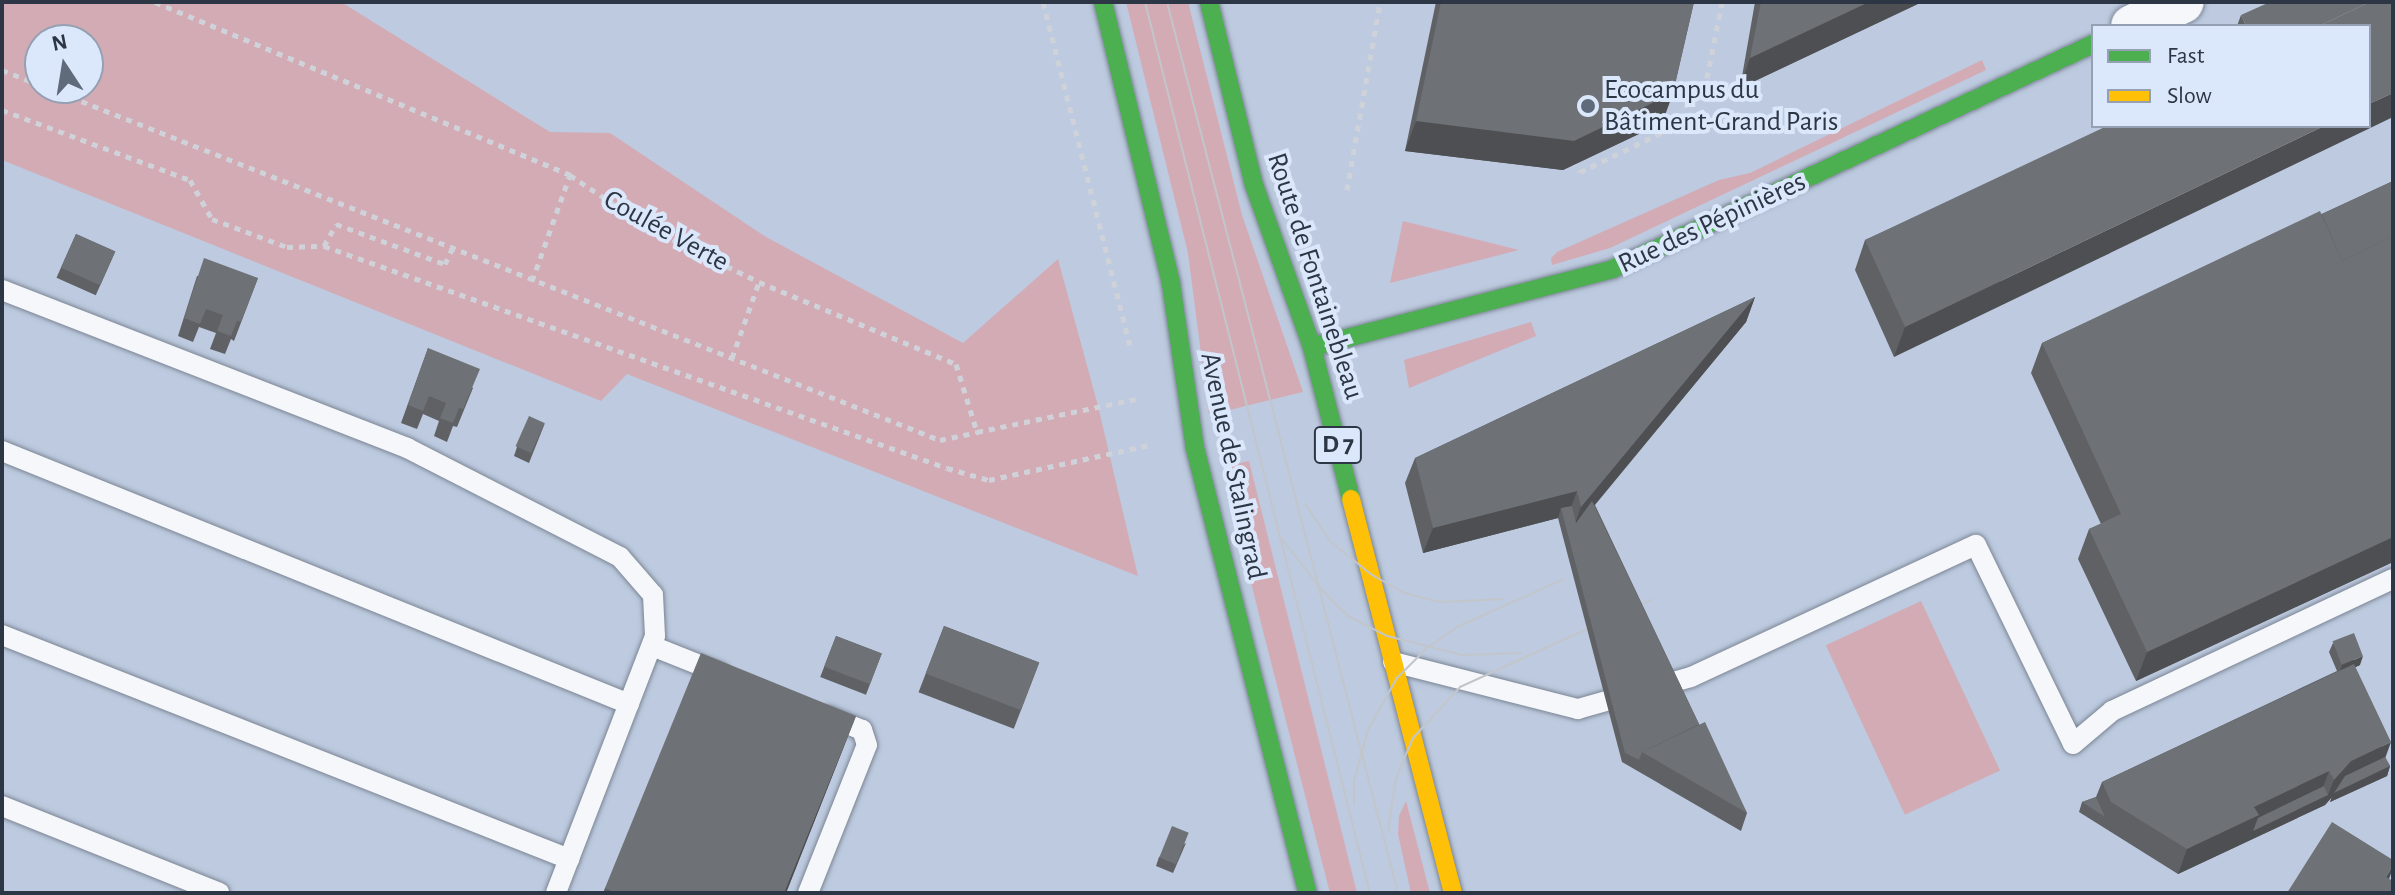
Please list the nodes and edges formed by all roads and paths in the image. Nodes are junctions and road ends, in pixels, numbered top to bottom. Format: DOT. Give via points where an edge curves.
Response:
graph roads {
  1 [pos="155,2"];
  2 [pos="1103,2"];
  3 [pos="1209,2"];
  4 [pos="1380,2"];
  5 [pos="1722,2"];
  6 [pos="2183,2"];
  7 [pos="2136,24"];
  8 [pos="2091,45"];
  9 [pos="2,70"];
  10 [pos="24,79"];
  11 [pos="88,104"];
  12 [pos="2,110"];
  13 [pos="1559,153"];
  14 [pos="570,175"];
  15 [pos="1347,190"];
  16 [pos="324,246"];
  17 [pos="452,249"];
  18 [pos="532,281"];
  19 [pos="759,282"];
  20 [pos="2,290"];
  21 [pos="1312,347"];
  22 [pos="732,358"];
  23 [pos="1142,398"];
  24 [pos="977,432"];
  25 [pos="1154,444"];
  26 [pos="2,451"];
  27 [pos="2393,579"];
  28 [pos="2,635"];
  29 [pos="652,646"];
  30 [pos="1393,662"];
  31 [pos="736,679"];
  32 [pos="629,704"];
  33 [pos="806,708"];
  34 [pos="2,806"];
  35 [pos="569,859"];
  36 [pos="219,893"];
  37 [pos="556,893"];
  38 [pos="808,893"];
  39 [pos="1308,893"];
  40 [pos="1453,893"];
  1 -- 14 [label="path, Coulée Verte"];
  2 -- 39 [label="main road, Avenue de Stalingrad" via="1171,284 1195,448"];
  3 -- 21 [label="main road, Route de Fontainebleau / D 7" via="1254,185"];
  4 -- 15 [label="path"];
  5 -- 13 [label="path" via="1707,78 1686,105 1690,119 1580,172 1571,158"];
  6 -- 7 [label="street"];
  8 -- 21 [label="main road, Rue des Pépinières" via="1613,269"];
  9 -- 10 [label="path"];
  11 -- 17 [label="path"];
  12 -- 16 [label="path" via="190,180 212,219 287,247"];
  14 -- 18 [label="path"];
  14 -- 19 [label="path, Coulée Verte" via="651,229"];
  16 -- 17 [label="path" via="336,224 445,264"];
  16 -- 25 [label="path" via="989,480"];
  17 -- 18 [label="path"];
  18 -- 22 [label="path"];
  19 -- 22 [label="path"];
  19 -- 24 [label="path, Coulée Verte" via="956,364"];
  20 -- 29 [label="lane" via="407,448 620,557 653,595"];
  21 -- 30 [label="main road, Route de Fontainebleau / D 7"];
  22 -- 24 [label="path" via="940,440"];
  23 -- 24 [label="path"];
  26 -- 32 [label="lane"];
  27 -- 30 [label="lane" via="2112,711 2073,744 1976,545 1691,677 1578,709"];
  28 -- 35 [label="lane"];
  29 -- 31 [label="lane"];
  29 -- 32 [label="lane"];
  30 -- 40 [label="main road, Route de Fontainebleau / D 7"];
  32 -- 35 [label="lane"];
  33 -- 38 [label="lane" via="862,730 867,745"];
  34 -- 36 [label="lane"];
  35 -- 37 [label="lane"];
}
